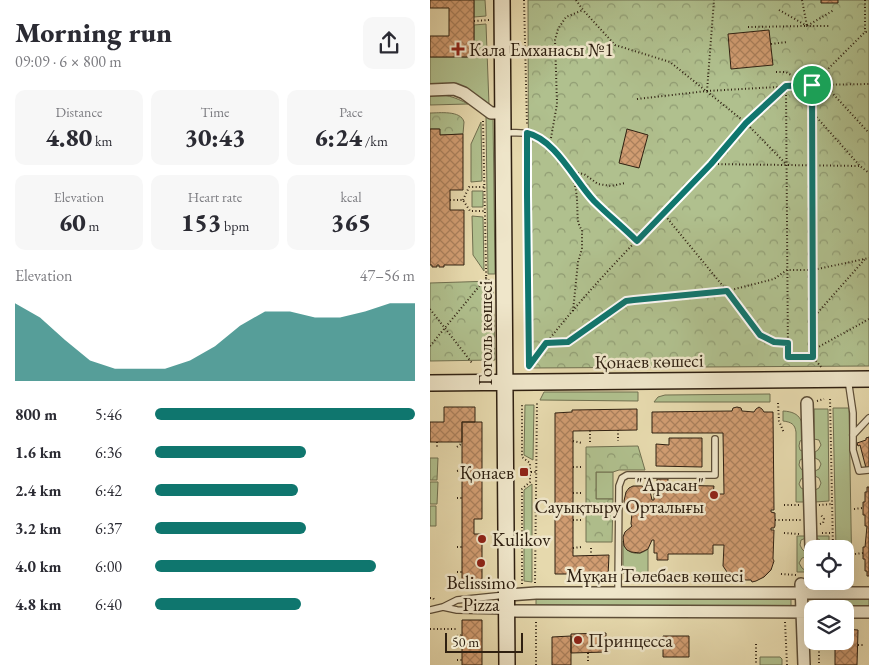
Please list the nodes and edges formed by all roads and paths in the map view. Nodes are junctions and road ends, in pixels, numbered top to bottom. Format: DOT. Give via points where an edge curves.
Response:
graph roads {
  1 [pos="502,0"];
  2 [pos="524,0"];
  3 [pos="576,0"];
  4 [pos="714,0"];
  5 [pos="802,0"];
  6 [pos="865,0"];
  7 [pos="583,10"];
  8 [pos="780,10"];
  9 [pos="834,10"];
  10 [pos="492,20"];
  11 [pos="474,21"];
  12 [pos="807,26"];
  13 [pos="829,26"];
  14 [pos="748,27"];
  15 [pos="865,32"];
  16 [pos="869,32"];
  17 [pos="787,42"];
  18 [pos="771,44"];
  19 [pos="776,72"];
  20 [pos="791,75"];
  21 [pos="824,84"];
  22 [pos="869,84"];
  23 [pos="812,85"];
  24 [pos="786,86"];
  25 [pos="430,90"];
  26 [pos="707,91"];
  27 [pos="637,99"];
  28 [pos="483,107"];
  29 [pos="812,112"];
  30 [pos="503,113"];
  31 [pos="746,123"];
  32 [pos="503,133"];
  33 [pos="527,133"];
  34 [pos="869,133"];
  35 [pos="549,146"];
  36 [pos="711,164"];
  37 [pos="787,165"];
  38 [pos="812,166"];
  39 [pos="860,166"];
  40 [pos="572,172"];
  41 [pos="869,173"];
  42 [pos="625,183"];
  43 [pos="484,187"];
  44 [pos="450,200"];
  45 [pos="463,200"];
  46 [pos="485,211"];
  47 [pos="663,213"];
  48 [pos="637,241"];
  49 [pos="869,258"];
  50 [pos="864,259"];
  51 [pos="787,270"];
  52 [pos="813,270"];
  53 [pos="486,278"];
  54 [pos="492,283"];
  55 [pos="727,291"];
  56 [pos="430,309"];
  57 [pos="573,311"];
  58 [pos="813,318"];
  59 [pos="869,319"];
  60 [pos="445,328"];
  61 [pos="546,343"];
  62 [pos="788,343"];
  63 [pos="430,346"];
  64 [pos="813,350"];
  65 [pos="813,357"];
  66 [pos="488,363"];
  67 [pos="472,364"];
  68 [pos="824,370"];
  69 [pos="848,379"];
  70 [pos="869,379"];
  71 [pos="505,382"];
  72 [pos="430,383"];
  73 [pos="830,399"];
  74 [pos="522,402"];
  75 [pos="537,402"];
  76 [pos="778,403"];
  77 [pos="807,403"];
  78 [pos="869,418"];
  79 [pos="590,430"];
  80 [pos="618,430"];
  81 [pos="784,433"];
  82 [pos="853,435"];
  83 [pos="715,439"];
  84 [pos="573,441"];
  85 [pos="437,442"];
  86 [pos="590,442"];
  87 [pos="618,442"];
  88 [pos="582,443"];
  89 [pos="462,444"];
  90 [pos="437,447"];
  91 [pos="457,448"];
  92 [pos="573,467"];
  93 [pos="582,467"];
  94 [pos="457,470"];
  95 [pos="462,470"];
  96 [pos="869,470"];
  97 [pos="524,472"];
  98 [pos="530,472"];
  99 [pos="536,472"];
  100 [pos="573,493"];
  101 [pos="582,493"];
  102 [pos="457,498"];
  103 [pos="462,498"];
  104 [pos="784,505"];
  105 [pos="796,505"];
  106 [pos="863,508"];
  107 [pos="854,509"];
  108 [pos="573,520"];
  109 [pos="582,520"];
  110 [pos="776,520"];
  111 [pos="794,520"];
  112 [pos="784,533"];
  113 [pos="798,534"];
  114 [pos="833,540"];
  115 [pos="457,547"];
  116 [pos="462,547"];
  117 [pos="582,547"];
  118 [pos="591,547"];
  119 [pos="573,548"];
  120 [pos="864,553"];
  121 [pos="855,554"];
  122 [pos="591,556"];
  123 [pos="457,572"];
  124 [pos="462,572"];
  125 [pos="781,574"];
  126 [pos="521,584"];
  127 [pos="803,584"];
  128 [pos="618,593"];
  129 [pos="869,593"];
  130 [pos="531,594"];
  131 [pos="507,595"];
  132 [pos="806,600"];
  133 [pos="442,607"];
  134 [pos="430,610"];
  135 [pos="507,611"];
  136 [pos="804,612"];
  137 [pos="854,612"];
  138 [pos="869,612"];
  139 [pos="536,621"];
  140 [pos="785,622"];
  141 [pos="430,629"];
  142 [pos="457,629"];
  143 [pos="462,635"];
  144 [pos="457,636"];
  145 [pos="756,644"];
  146 [pos="858,645"];
  147 [pos="863,645"];
  148 [pos="805,650"];
  149 [pos="819,650"];
  150 [pos="588,653"];
  151 [pos="457,660"];
  152 [pos="462,660"];
  153 [pos="588,661"];
  154 [pos="507,665"];
  155 [pos="536,665"];
  156 [pos="756,665"];
  157 [pos="787,665"];
  158 [pos="804,665"];
  159 [pos="820,665"];
  1 -- 30 [label="street, Гоголь көшесі"];
  2 -- 33 [label="path"];
  3 -- 7 [label="path"];
  4 -- 26 [label="path"];
  5 -- 12 [label="path"];
  6 -- 15 [label="path"];
  7 -- 26 [label="path" via="615,45 670,62"];
  7 -- 35 [label="path" via="566,18 555,40 557,104"];
  8 -- 12 [label="path"];
  9 -- 12 [label="path"];
  10 -- 11 [label="path"];
  12 -- 13 [label="path"];
  12 -- 14 [label="path"];
  15 -- 16 [label="path"];
  15 -- 23 [label="path"];
  17 -- 18 [label="path"];
  19 -- 20 [label="path"];
  21 -- 22 [label="path"];
  21 -- 23 [label="path"];
  21 -- 34 [label="path"];
  23 -- 24 [label="path"];
  23 -- 29 [label="path"];
  24 -- 26 [label="path"];
  24 -- 31 [label="path"];
  24 -- 37 [label="path"];
  25 -- 28 [label="street" via="454,89"];
  26 -- 27 [label="path"];
  26 -- 31 [label="path"];
  28 -- 30 [label="street" via="491,113"];
  28 -- 43 [label="path"];
  29 -- 38 [label="path"];
  29 -- 39 [label="path"];
  30 -- 32 [label="street, Гоголь көшесі"];
  31 -- 36 [label="path"];
  31 -- 37 [label="path"];
  32 -- 33 [label="lane"];
  32 -- 71 [label="street, Гоголь көшесі"];
  33 -- 35 [label="lane"];
  33 -- 61 [label="path" via="529,366"];
  35 -- 40 [label="path"];
  36 -- 37 [label="path"];
  36 -- 47 [label="path"];
  37 -- 38 [label="path"];
  37 -- 51 [label="path"];
  38 -- 39 [label="path"];
  38 -- 52 [label="path"];
  39 -- 41 [label="path"];
  40 -- 42 [label="path" via="584,174 598,184"];
  40 -- 48 [label="path" via="593,200"];
  40 -- 57 [label="path" via="582,230"];
  43 -- 45 [label="path" via="469,188"];
  43 -- 46 [label="path"];
  44 -- 45 [label="path"];
  45 -- 46 [label="path" via="470,211"];
  46 -- 53 [label="path"];
  47 -- 48 [label="path"];
  47 -- 55 [label="path"];
  48 -- 57 [label="path"];
  49 -- 50 [label="path"];
  50 -- 52 [label="path"];
  50 -- 58 [label="path"];
  51 -- 52 [label="path"];
  51 -- 55 [label="path" via="774,279"];
  51 -- 62 [label="path"];
  52 -- 58 [label="path"];
  53 -- 54 [label="path"];
  53 -- 60 [label="path"];
  53 -- 66 [label="path"];
  55 -- 61 [label="path" via="626,301 568,342"];
  55 -- 62 [label="path" via="760,335 774,342"];
  56 -- 60 [label="path"];
  57 -- 61 [label="path"];
  58 -- 64 [label="path"];
  59 -- 64 [label="path"];
  60 -- 63 [label="path"];
  60 -- 67 [label="path"];
  62 -- 65 [label="path" via="788,357"];
  64 -- 65 [label="path"];
  65 -- 68 [label="path"];
  69 -- 70 [label="street, Қонаев көшесі"];
  69 -- 71 [label="street, Қонаев көшесі"];
  69 -- 82 [label="lane"];
  71 -- 72 [label="street, Қонаев көшесі"];
  71 -- 131 [label="street, Гоголь көшесі"];
  73 -- 114 [label="path"];
  74 -- 98 [label="path" via="522,457 530,462"];
  75 -- 99 [label="path"];
  76 -- 81 [label="path" via="778,421"];
  77 -- 127 [label="street"];
  78 -- 82 [label="lane"];
  79 -- 86 [label="path"];
  80 -- 87 [label="path"];
  82 -- 96 [label="lane" via="859,471"];
  83 -- 128 [label="lane" via="714,475 627,475 622,478 619,486"];
  84 -- 88 [label="path"];
  85 -- 90 [label="path"];
  89 -- 91 [label="path"];
  92 -- 93 [label="path"];
  94 -- 95 [label="path"];
  97 -- 98 [label="path"];
  98 -- 99 [label="path"];
  98 -- 126 [label="path" via="530,482 522,489"];
  99 -- 130 [label="path" via="534,584"];
  100 -- 101 [label="path"];
  102 -- 103 [label="path"];
  104 -- 105 [label="path"];
  106 -- 107 [label="path"];
  108 -- 109 [label="path"];
  110 -- 111 [label="path"];
  112 -- 113 [label="path"];
  115 -- 116 [label="path"];
  117 -- 119 [label="path"];
  118 -- 122 [label="path"];
  120 -- 121 [label="path"];
  123 -- 124 [label="path"];
  125 -- 127 [label="path"];
  127 -- 128 [label="street, Мұқан Төлебаев көшесі"];
  127 -- 129 [label="street, Мұқан Төлебаев көшесі"];
  127 -- 132 [label="street"];
  128 -- 130 [label="street, Мұқан Төлебаев көшесі"];
  130 -- 131 [label="street, Мұқан Төлебаев көшесі"];
  131 -- 133 [label="lane, Мұқан Төлебаев көшесі" via="457,600"];
  131 -- 135 [label="street, Гоголь көшесі"];
  133 -- 134 [label="lane, Мұқан Төлебаев көшесі"];
  133 -- 135 [label="lane, Мұқан Төлебаев көшесі"];
  135 -- 136 [label="street, Мұқан Төлебаев көшесі"];
  135 -- 154 [label="street, Гоголь көшесі"];
  137 -- 138 [label="street"];
  139 -- 155 [label="path"];
  140 -- 157 [label="path"];
  141 -- 142 [label="path"];
  143 -- 144 [label="path"];
  145 -- 156 [label="path"];
  146 -- 147 [label="path"];
  148 -- 158 [label="street"];
  149 -- 159 [label="path"];
  150 -- 153 [label="path"];
  151 -- 152 [label="path"];
}
